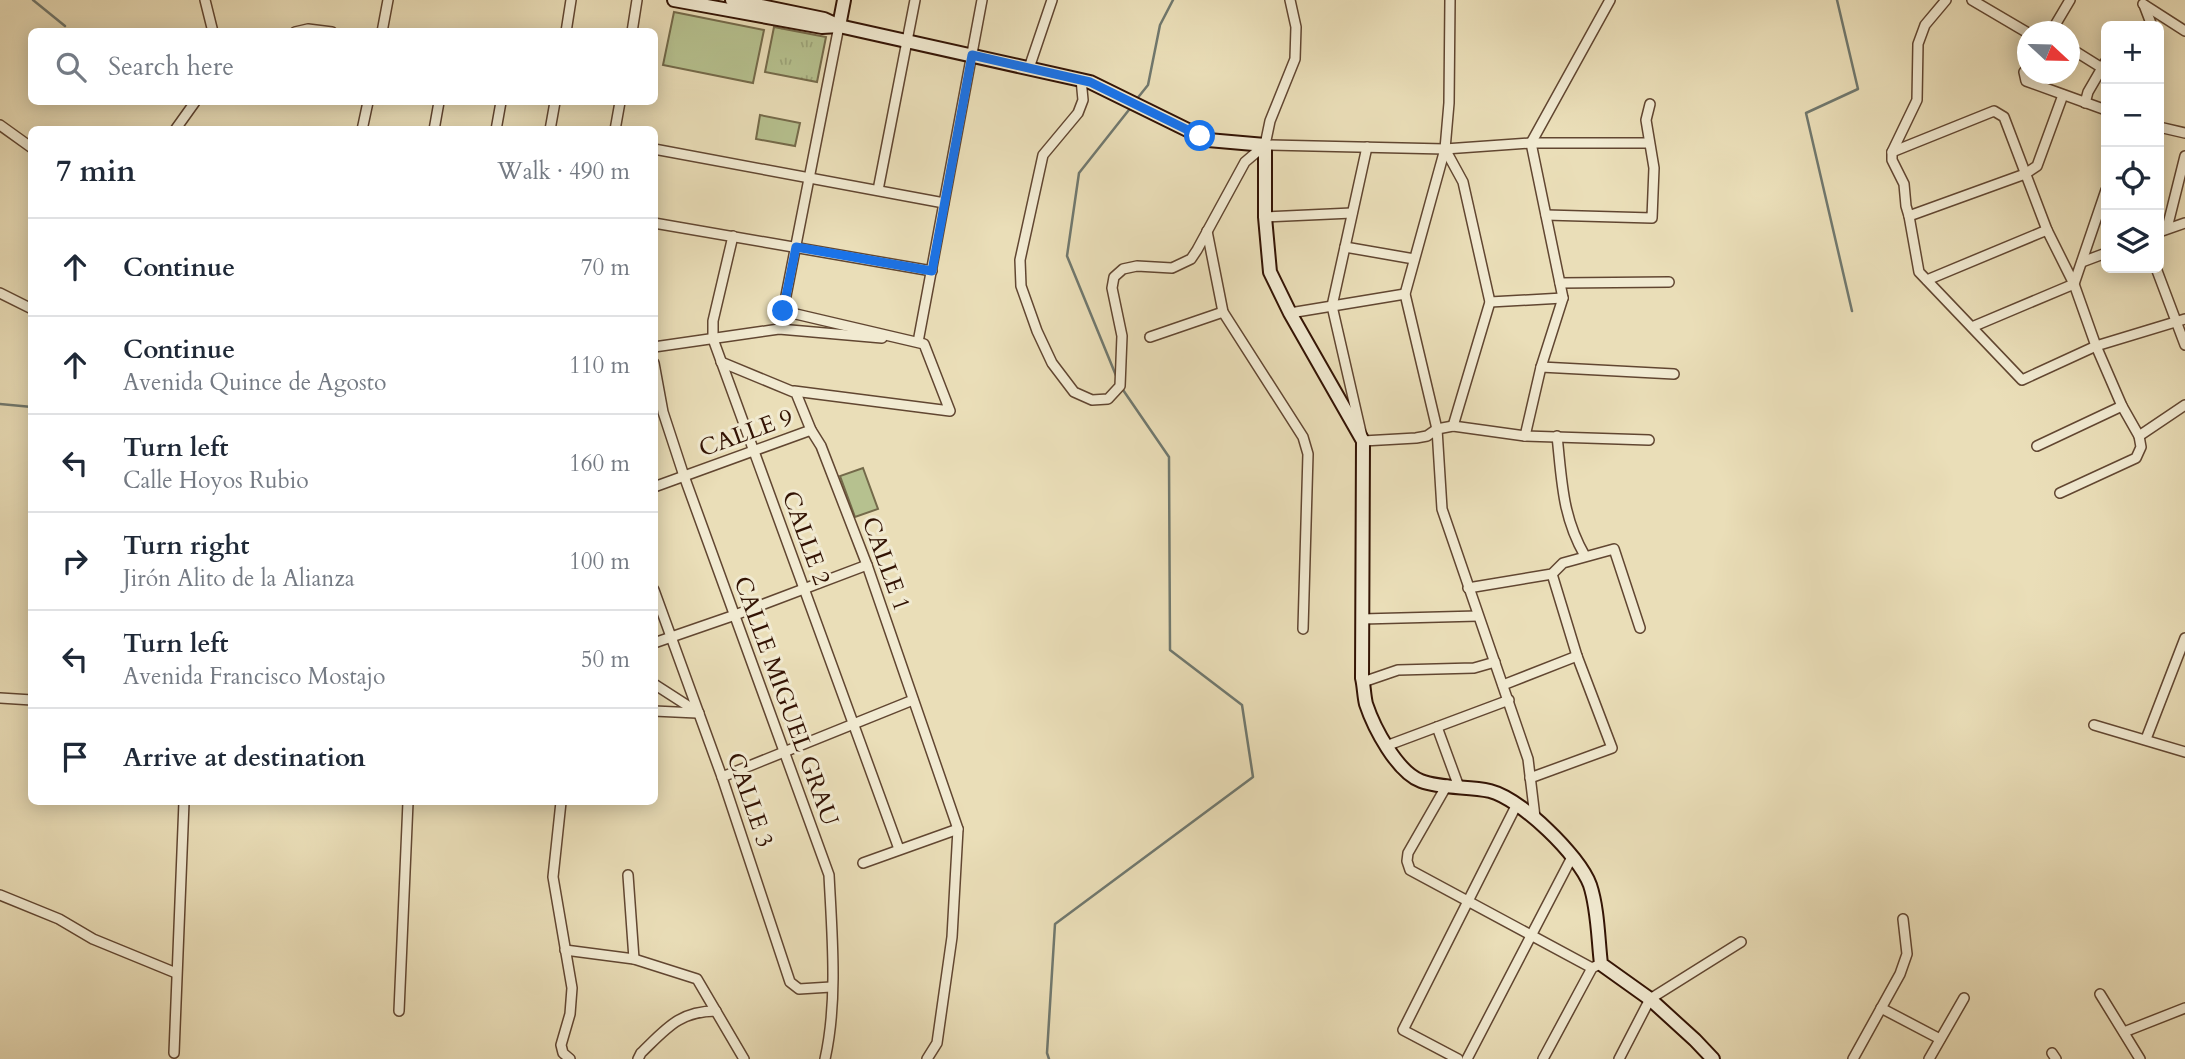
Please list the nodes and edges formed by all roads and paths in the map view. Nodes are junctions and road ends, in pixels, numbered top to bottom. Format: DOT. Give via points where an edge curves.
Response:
graph roads {
  1 [pos="205,0"];
  2 [pos="388,0"];
  3 [pos="571,0"];
  4 [pos="637,0"];
  5 [pos="674,0"];
  6 [pos="732,0"];
  7 [pos="844,0"];
  8 [pos="915,0"];
  9 [pos="982,0"];
  10 [pos="1052,0"];
  11 [pos="1290,0"];
  12 [pos="1450,0"];
  13 [pos="1610,0"];
  14 [pos="1946,0"];
  15 [pos="1972,0"];
  16 [pos="2070,0"];
  17 [pos="2143,2"];
  18 [pos="762,3"];
  19 [pos="1989,4"];
  20 [pos="2058,21"];
  21 [pos="2150,21"];
  22 [pos="2017,25"];
  23 [pos="839,26"];
  24 [pos="212,28"];
  25 [pos="383,28"];
  26 [pos="567,28"];
  27 [pos="633,28"];
  28 [pos="2185,31"];
  29 [pos="907,41"];
  30 [pos="2080,53"];
  31 [pos="972,55"];
  32 [pos="2101,63"];
  33 [pos="1029,68"];
  34 [pos="2101,69"];
  35 [pos="1082,79"];
  36 [pos="2034,84"];
  37 [pos="2063,95"];
  38 [pos="2085,103"];
  39 [pos="1650,104"];
  40 [pos="193,105"];
  41 [pos="367,105"];
  42 [pos="438,105"];
  43 [pos="500,105"];
  44 [pos="555,105"];
  45 [pos="619,105"];
  46 [pos="2101,108"];
  47 [pos="0,125"];
  48 [pos="178,126"];
  49 [pos="363,126"];
  50 [pos="435,126"];
  51 [pos="497,126"];
  52 [pos="551,126"];
  53 [pos="616,126"];
  54 [pos="2164,128"];
  55 [pos="2185,133"];
  56 [pos="1531,143"];
  57 [pos="1649,143"];
  58 [pos="28,145"];
  59 [pos="1265,145"];
  60 [pos="1367,147"];
  61 [pos="1445,149"];
  62 [pos="658,150"];
  63 [pos="1892,152"];
  64 [pos="2185,156"];
  65 [pos="2025,174"];
  66 [pos="809,178"];
  67 [pos="878,190"];
  68 [pos="944,203"];
  69 [pos="2101,205"];
  70 [pos="1352,213"];
  71 [pos="1546,215"];
  72 [pos="1909,216"];
  73 [pos="1265,217"];
  74 [pos="2185,223"];
  75 [pos="658,224"];
  76 [pos="2164,227"];
  77 [pos="2047,230"];
  78 [pos="2164,230"];
  79 [pos="1207,231"];
  80 [pos="733,236"];
  81 [pos="796,247"];
  82 [pos="1345,247"];
  83 [pos="2101,255"];
  84 [pos="1414,259"];
  85 [pos="2082,262"];
  86 [pos="932,271"];
  87 [pos="2158,273"];
  88 [pos="1927,280"];
  89 [pos="1669,282"];
  90 [pos="1560,283"];
  91 [pos="2074,284"];
  92 [pos="0,293"];
  93 [pos="1405,294"];
  94 [pos="1563,298"];
  95 [pos="1490,302"];
  96 [pos="1332,306"];
  97 [pos="28,307"];
  98 [pos="1223,312"];
  99 [pos="1290,313"];
  100 [pos="2181,320"];
  101 [pos="1972,327"];
  102 [pos="1150,337"];
  103 [pos="713,339"];
  104 [pos="918,342"];
  105 [pos="2185,345"];
  106 [pos="658,346"];
  107 [pos="2096,346"];
  108 [pos="721,362"];
  109 [pos="1541,367"];
  110 [pos="1674,374"];
  111 [pos="658,385"];
  112 [pos="794,391"];
  113 [pos="823,395"];
  114 [pos="2185,405"];
  115 [pos="2122,406"];
  116 [pos="805,415"];
  117 [pos="1453,426"];
  118 [pos="1437,429"];
  119 [pos="811,430"];
  120 [pos="1525,436"];
  121 [pos="1557,436"];
  122 [pos="2139,436"];
  123 [pos="1649,440"];
  124 [pos="1363,441"];
  125 [pos="2038,446"];
  126 [pos="753,450"];
  127 [pos="684,476"];
  128 [pos="658,485"];
  129 [pos="2060,493"];
  130 [pos="1585,556"];
  131 [pos="867,565"];
  132 [pos="1552,574"];
  133 [pos="803,588"];
  134 [pos="1468,588"];
  135 [pos="658,600"];
  136 [pos="734,615"];
  137 [pos="1478,616"];
  138 [pos="1362,620"];
  139 [pos="1640,628"];
  140 [pos="1303,629"];
  141 [pos="672,637"];
  142 [pos="2185,639"];
  143 [pos="658,642"];
  144 [pos="1577,656"];
  145 [pos="1494,662"];
  146 [pos="1363,682"];
  147 [pos="1503,685"];
  148 [pos="658,687"];
  149 [pos="0,698"];
  150 [pos="28,700"];
  151 [pos="914,700"];
  152 [pos="1509,700"];
  153 [pos="658,711"];
  154 [pos="699,713"];
  155 [pos="853,724"];
  156 [pos="2094,725"];
  157 [pos="1437,727"];
  158 [pos="2147,739"];
  159 [pos="1386,746"];
  160 [pos="784,751"];
  161 [pos="2185,752"];
  162 [pos="722,777"];
  163 [pos="1531,778"];
  164 [pos="1453,786"];
  165 [pos="1517,804"];
  166 [pos="184,805"];
  167 [pos="408,805"];
  168 [pos="561,805"];
  169 [pos="1535,817"];
  170 [pos="958,829"];
  171 [pos="899,849"];
  172 [pos="1572,857"];
  173 [pos="863,863"];
  174 [pos="628,875"];
  175 [pos="0,895"];
  176 [pos="1468,901"];
  177 [pos="1903,919"];
  178 [pos="1531,935"];
  179 [pos="1741,942"];
  180 [pos="565,950"];
  181 [pos="634,959"];
  182 [pos="1596,966"];
  183 [pos="176,973"];
  184 [pos="831,987"];
  185 [pos="2100,994"];
  186 [pos="1964,998"];
  187 [pos="1650,999"];
  188 [pos="1881,1008"];
  189 [pos="2185,1008"];
  190 [pos="399,1011"];
  191 [pos="716,1011"];
  192 [pos="2124,1032"];
  193 [pos="1940,1039"];
  194 [pos="174,1053"];
  195 [pos="566,1056"];
  196 [pos="637,1057"];
  197 [pos="744,1059"];
  198 [pos="825,1059"];
  199 [pos="927,1059"];
  200 [pos="1458,1059"];
  201 [pos="1467,1059"];
  202 [pos="1543,1059"];
  203 [pos="1619,1059"];
  204 [pos="1713,1059"];
  205 [pos="1853,1059"];
  206 [pos="1929,1059"];
  207 [pos="2140,1059"];
  1 -- 24 [label="street"];
  2 -- 25 [label="street"];
  3 -- 26 [label="street"];
  4 -- 27 [label="street"];
  5 -- 23 [label="street" via="822,27"];
  6 -- 18 [label="street"];
  7 -- 23 [label="street"];
  8 -- 29 [label="street"];
  9 -- 31 [label="street"];
  10 -- 33 [label="street"];
  11 -- 59 [label="street" via="1297,27 1295,59"];
  12 -- 61 [label="street"];
  13 -- 56 [label="street"];
  14 -- 63 [label="street" via="1925,25 1918,44 1917,100"];
  15 -- 19 [label="street"];
  16 -- 20 [label="street"];
  17 -- 21 [label="street"];
  17 -- 28 [label="street"];
  18 -- 23 [label="street"];
  19 -- 22 [label="street"];
  23 -- 29 [label="street"];
  23 -- 66 [label="street"];
  29 -- 31 [label="street"];
  29 -- 67 [label="street"];
  30 -- 32 [label="street"];
  31 -- 33 [label="street"];
  31 -- 68 [label="street"];
  33 -- 35 [label="street"];
  34 -- 38 [label="street"];
  35 -- 59 [label="street" via="1217,142"];
  35 -- 79 [label="street" via="1078,113 1043,155 1020,260 1021,286 1037,331 1052,363 1074,392 1092,400 1108,399 1121,386 1122,336 1111,288 1114,277 1123,269 1138,266 1182,265 1191,259"];
  36 -- 37 [label="street"];
  37 -- 38 [label="street"];
  37 -- 65 [label="street" via="2037,166"];
  38 -- 46 [label="street"];
  39 -- 57 [label="street" via="1646,120"];
  40 -- 48 [label="street"];
  41 -- 49 [label="street"];
  42 -- 50 [label="street"];
  43 -- 51 [label="street"];
  44 -- 52 [label="street"];
  45 -- 53 [label="street"];
  47 -- 58 [label="street"];
  54 -- 55 [label="street"];
  56 -- 57 [label="street"];
  56 -- 61 [label="street"];
  56 -- 71 [label="street"];
  57 -- 71 [label="street" via="1654,168 1652,218"];
  59 -- 60 [label="street"];
  59 -- 73 [label="street"];
  59 -- 79 [label="street" via="1245,162"];
  60 -- 61 [label="street"];
  60 -- 70 [label="street"];
  61 -- 84 [label="street"];
  61 -- 95 [label="street" via="1462,182"];
  62 -- 66 [label="street"];
  63 -- 65 [label="street" via="1994,111 2004,117"];
  63 -- 72 [label="street"];
  64 -- 76 [label="street"];
  65 -- 72 [label="street"];
  65 -- 77 [label="street"];
  66 -- 67 [label="street"];
  66 -- 81 [label="street"];
  67 -- 68 [label="street"];
  68 -- 86 [label="street"];
  69 -- 85 [label="street"];
  70 -- 73 [label="street"];
  70 -- 82 [label="street"];
  71 -- 90 [label="street"];
  72 -- 88 [label="street" via="1919,272"];
  73 -- 99 [label="street" via="1270,272"];
  74 -- 78 [label="street"];
  75 -- 80 [label="street"];
  77 -- 88 [label="street"];
  77 -- 91 [label="street"];
  79 -- 98 [label="street"];
  80 -- 81 [label="street"];
  80 -- 103 [label="street, CALLE 2"];
  81 -- 86 [label="street"];
  81 -- 104 [label="street" via="783,311"];
  82 -- 84 [label="street"];
  82 -- 96 [label="street"];
  83 -- 85 [label="street"];
  84 -- 93 [label="street"];
  85 -- 91 [label="street"];
  86 -- 104 [label="street"];
  87 -- 100 [label="street"];
  88 -- 101 [label="street"];
  89 -- 90 [label="street"];
  90 -- 94 [label="street"];
  91 -- 101 [label="street"];
  91 -- 107 [label="street"];
  92 -- 97 [label="street"];
  93 -- 96 [label="street"];
  93 -- 118 [label="street"];
  94 -- 95 [label="street"];
  94 -- 109 [label="street"];
  95 -- 117 [label="street"];
  96 -- 99 [label="street"];
  96 -- 124 [label="street"];
  98 -- 102 [label="street"];
  98 -- 140 [label="street" via="1303,437 1308,454"];
  99 -- 124 [label="street"];
  100 -- 105 [label="street"];
  100 -- 107 [label="street"];
  101 -- 107 [label="street" via="2022,380"];
  103 -- 104 [label="street" via="779,329"];
  103 -- 106 [label="street"];
  103 -- 108 [label="street, CALLE 2"];
  104 -- 113 [label="street" via="928,351 950,411"];
  107 -- 115 [label="street"];
  108 -- 112 [label="street"];
  108 -- 126 [label="street, CALLE 2"];
  109 -- 110 [label="street"];
  109 -- 120 [label="street"];
  111 -- 127 [label="street, CALLE MIGUEL GRAU"];
  112 -- 113 [label="street"];
  112 -- 116 [label="street, CALLE 1"];
  113 -- 116 [label="street" via="815,398"];
  114 -- 122 [label="street"];
  115 -- 122 [label="street"];
  115 -- 125 [label="street"];
  116 -- 119 [label="street, CALLE 1"];
  117 -- 118 [label="street"];
  117 -- 120 [label="street"];
  118 -- 124 [label="street" via="1416,438"];
  118 -- 134 [label="street" via="1442,509"];
  119 -- 126 [label="street, CALLE 9"];
  119 -- 131 [label="street, CALLE 1"];
  120 -- 121 [label="street"];
  121 -- 123 [label="street"];
  121 -- 130 [label="street" via="1566,514"];
  122 -- 129 [label="street" via="2136,458"];
  124 -- 138 [label="street"];
  126 -- 127 [label="street, CALLE 9"];
  126 -- 133 [label="street, CALLE 2"];
  127 -- 128 [label="street, CALLE 9"];
  127 -- 136 [label="street, CALLE MIGUEL GRAU"];
  130 -- 132 [label="street" via="1563,562"];
  130 -- 139 [label="street" via="1614,549"];
  131 -- 133 [label="street"];
  131 -- 151 [label="street, CALLE 1"];
  132 -- 134 [label="street"];
  132 -- 144 [label="street"];
  133 -- 136 [label="street"];
  133 -- 155 [label="street, CALLE 2"];
  134 -- 137 [label="street"];
  135 -- 141 [label="street, CALLE 3"];
  136 -- 141 [label="street"];
  136 -- 160 [label="street, CALLE MIGUEL GRAU"];
  137 -- 138 [label="street"];
  137 -- 145 [label="street"];
  138 -- 146 [label="street"];
  141 -- 143 [label="street"];
  141 -- 154 [label="street, CALLE 3"];
  142 -- 158 [label="street"];
  144 -- 147 [label="street"];
  144 -- 163 [label="street" via="1612,748"];
  145 -- 146 [label="street" via="1475,668 1398,670"];
  145 -- 147 [label="street"];
  146 -- 159 [label="street" via="1366,704"];
  147 -- 152 [label="street"];
  148 -- 154 [label="street"];
  149 -- 150 [label="street"];
  151 -- 155 [label="street"];
  151 -- 170 [label="street, CALLE 1"];
  152 -- 157 [label="street"];
  152 -- 163 [label="street"];
  153 -- 154 [label="street"];
  154 -- 162 [label="street, CALLE 3"];
  155 -- 160 [label="street"];
  155 -- 171 [label="street, CALLE 2"];
  156 -- 158 [label="street"];
  157 -- 159 [label="street"];
  157 -- 164 [label="street"];
  158 -- 161 [label="street"];
  159 -- 164 [label="street" via="1406,772 1422,782"];
  160 -- 162 [label="street"];
  160 -- 184 [label="street, CALLE MIGUEL GRAU" via="829,875"];
  162 -- 184 [label="street, CALLE 3" via="790,982 799,989"];
  163 -- 169 [label="street"];
  164 -- 165 [label="street" via="1493,792"];
  164 -- 176 [label="street" via="1406,861 1410,870"];
  165 -- 169 [label="street"];
  165 -- 176 [label="street"];
  166 -- 183 [label="street"];
  167 -- 190 [label="street"];
  168 -- 180 [label="street" via="553,877"];
  169 -- 172 [label="street"];
  170 -- 171 [label="street"];
  170 -- 199 [label="street" via="952,937 937,1043"];
  171 -- 173 [label="street"];
  172 -- 178 [label="street"];
  172 -- 182 [label="street" via="1593,897"];
  174 -- 181 [label="street"];
  175 -- 183 [label="street"];
  176 -- 178 [label="street"];
  176 -- 200 [label="street" via="1403,1030"];
  177 -- 188 [label="street" via="1907,954"];
  178 -- 182 [label="street"];
  178 -- 201 [label="street"];
  179 -- 187 [label="street"];
  180 -- 181 [label="street"];
  180 -- 195 [label="street" via="572,988 561,1045"];
  181 -- 191 [label="street" via="697,979"];
  182 -- 187 [label="street"];
  182 -- 202 [label="street"];
  183 -- 194 [label="street"];
  184 -- 198 [label="street, CALLE MIGUEL GRAU" via="831,1034"];
  185 -- 192 [label="street"];
  186 -- 193 [label="street"];
  187 -- 203 [label="street"];
  187 -- 204 [label="street"];
  188 -- 193 [label="street"];
  188 -- 205 [label="street"];
  189 -- 192 [label="street"];
  191 -- 196 [label="street" via="697,1011 675,1020"];
  191 -- 197 [label="street"];
  192 -- 207 [label="street"];
  193 -- 206 [label="street"];
}
